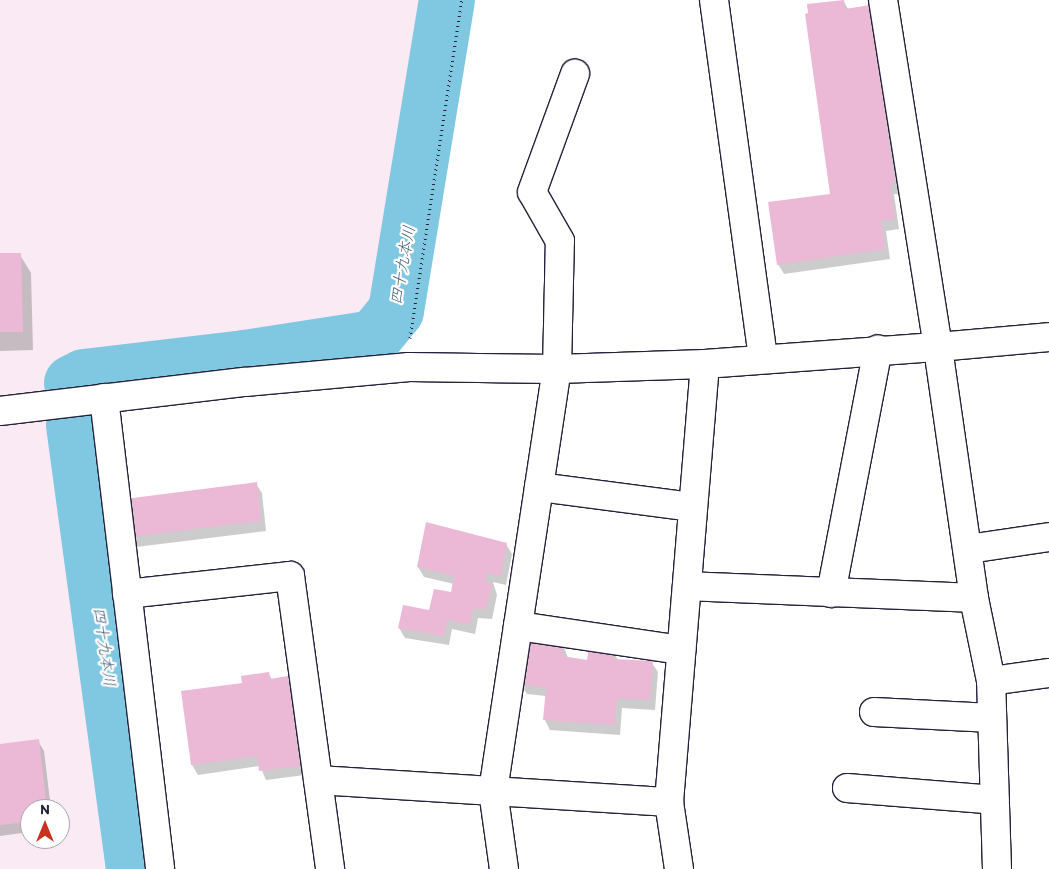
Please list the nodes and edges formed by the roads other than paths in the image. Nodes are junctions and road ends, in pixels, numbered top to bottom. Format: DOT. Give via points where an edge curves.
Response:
graph roads {
  1 [pos="714,0"];
  2 [pos="882,0"];
  3 [pos="576,74"];
  4 [pos="1049,337"];
  5 [pos="938,347"];
  6 [pos="878,350"];
  7 [pos="763,359"];
  8 [pos="705,364"];
  9 [pos="557,369"];
  10 [pos="104,398"];
  11 [pos="0,411"];
  12 [pos="539,487"];
  13 [pos="693,508"];
  14 [pos="1049,537"];
  15 [pos="968,549"];
  16 [pos="687,586"];
  17 [pos="831,593"];
  18 [pos="127,594"];
  19 [pos="974,598"];
  20 [pos="518,626"];
  21 [pos="681,650"];
  22 [pos="1049,673"];
  23 [pos="991,682"];
  24 [pos="874,712"];
  25 [pos="992,718"];
  26 [pos="318,780"];
  27 [pos="847,788"];
  28 [pos="494,791"];
  29 [pos="994,800"];
  30 [pos="669,802"];
  31 [pos="160,869"];
  32 [pos="330,869"];
  33 [pos="504,869"];
  34 [pos="679,869"];
  35 [pos="997,869"];
  1 -- 7 [label="street"];
  2 -- 5 [label="street"];
  3 -- 9 [label="street" via="532,192 560,241"];
  4 -- 5 [label="street"];
  5 -- 6 [label="street"];
  5 -- 15 [label="street"];
  6 -- 7 [label="street"];
  6 -- 17 [label="street"];
  7 -- 8 [label="street"];
  8 -- 9 [label="street"];
  8 -- 13 [label="street"];
  9 -- 10 [label="street" via="409,367"];
  9 -- 12 [label="street"];
  10 -- 11 [label="street"];
  10 -- 18 [label="street"];
  12 -- 13 [label="street"];
  12 -- 20 [label="street"];
  13 -- 16 [label="street"];
  14 -- 15 [label="street"];
  15 -- 19 [label="street"];
  16 -- 17 [label="street"];
  16 -- 21 [label="street"];
  17 -- 19 [label="street"];
  18 -- 26 [label="street" via="290,576"];
  18 -- 31 [label="street"];
  19 -- 23 [label="street"];
  20 -- 21 [label="street"];
  20 -- 28 [label="street"];
  21 -- 30 [label="street"];
  22 -- 23 [label="street"];
  23 -- 25 [label="street"];
  24 -- 25 [label="street"];
  25 -- 29 [label="street"];
  26 -- 28 [label="street"];
  26 -- 32 [label="street"];
  27 -- 29 [label="street"];
  28 -- 30 [label="street"];
  28 -- 33 [label="street"];
  29 -- 35 [label="street"];
  30 -- 34 [label="street"];
}
